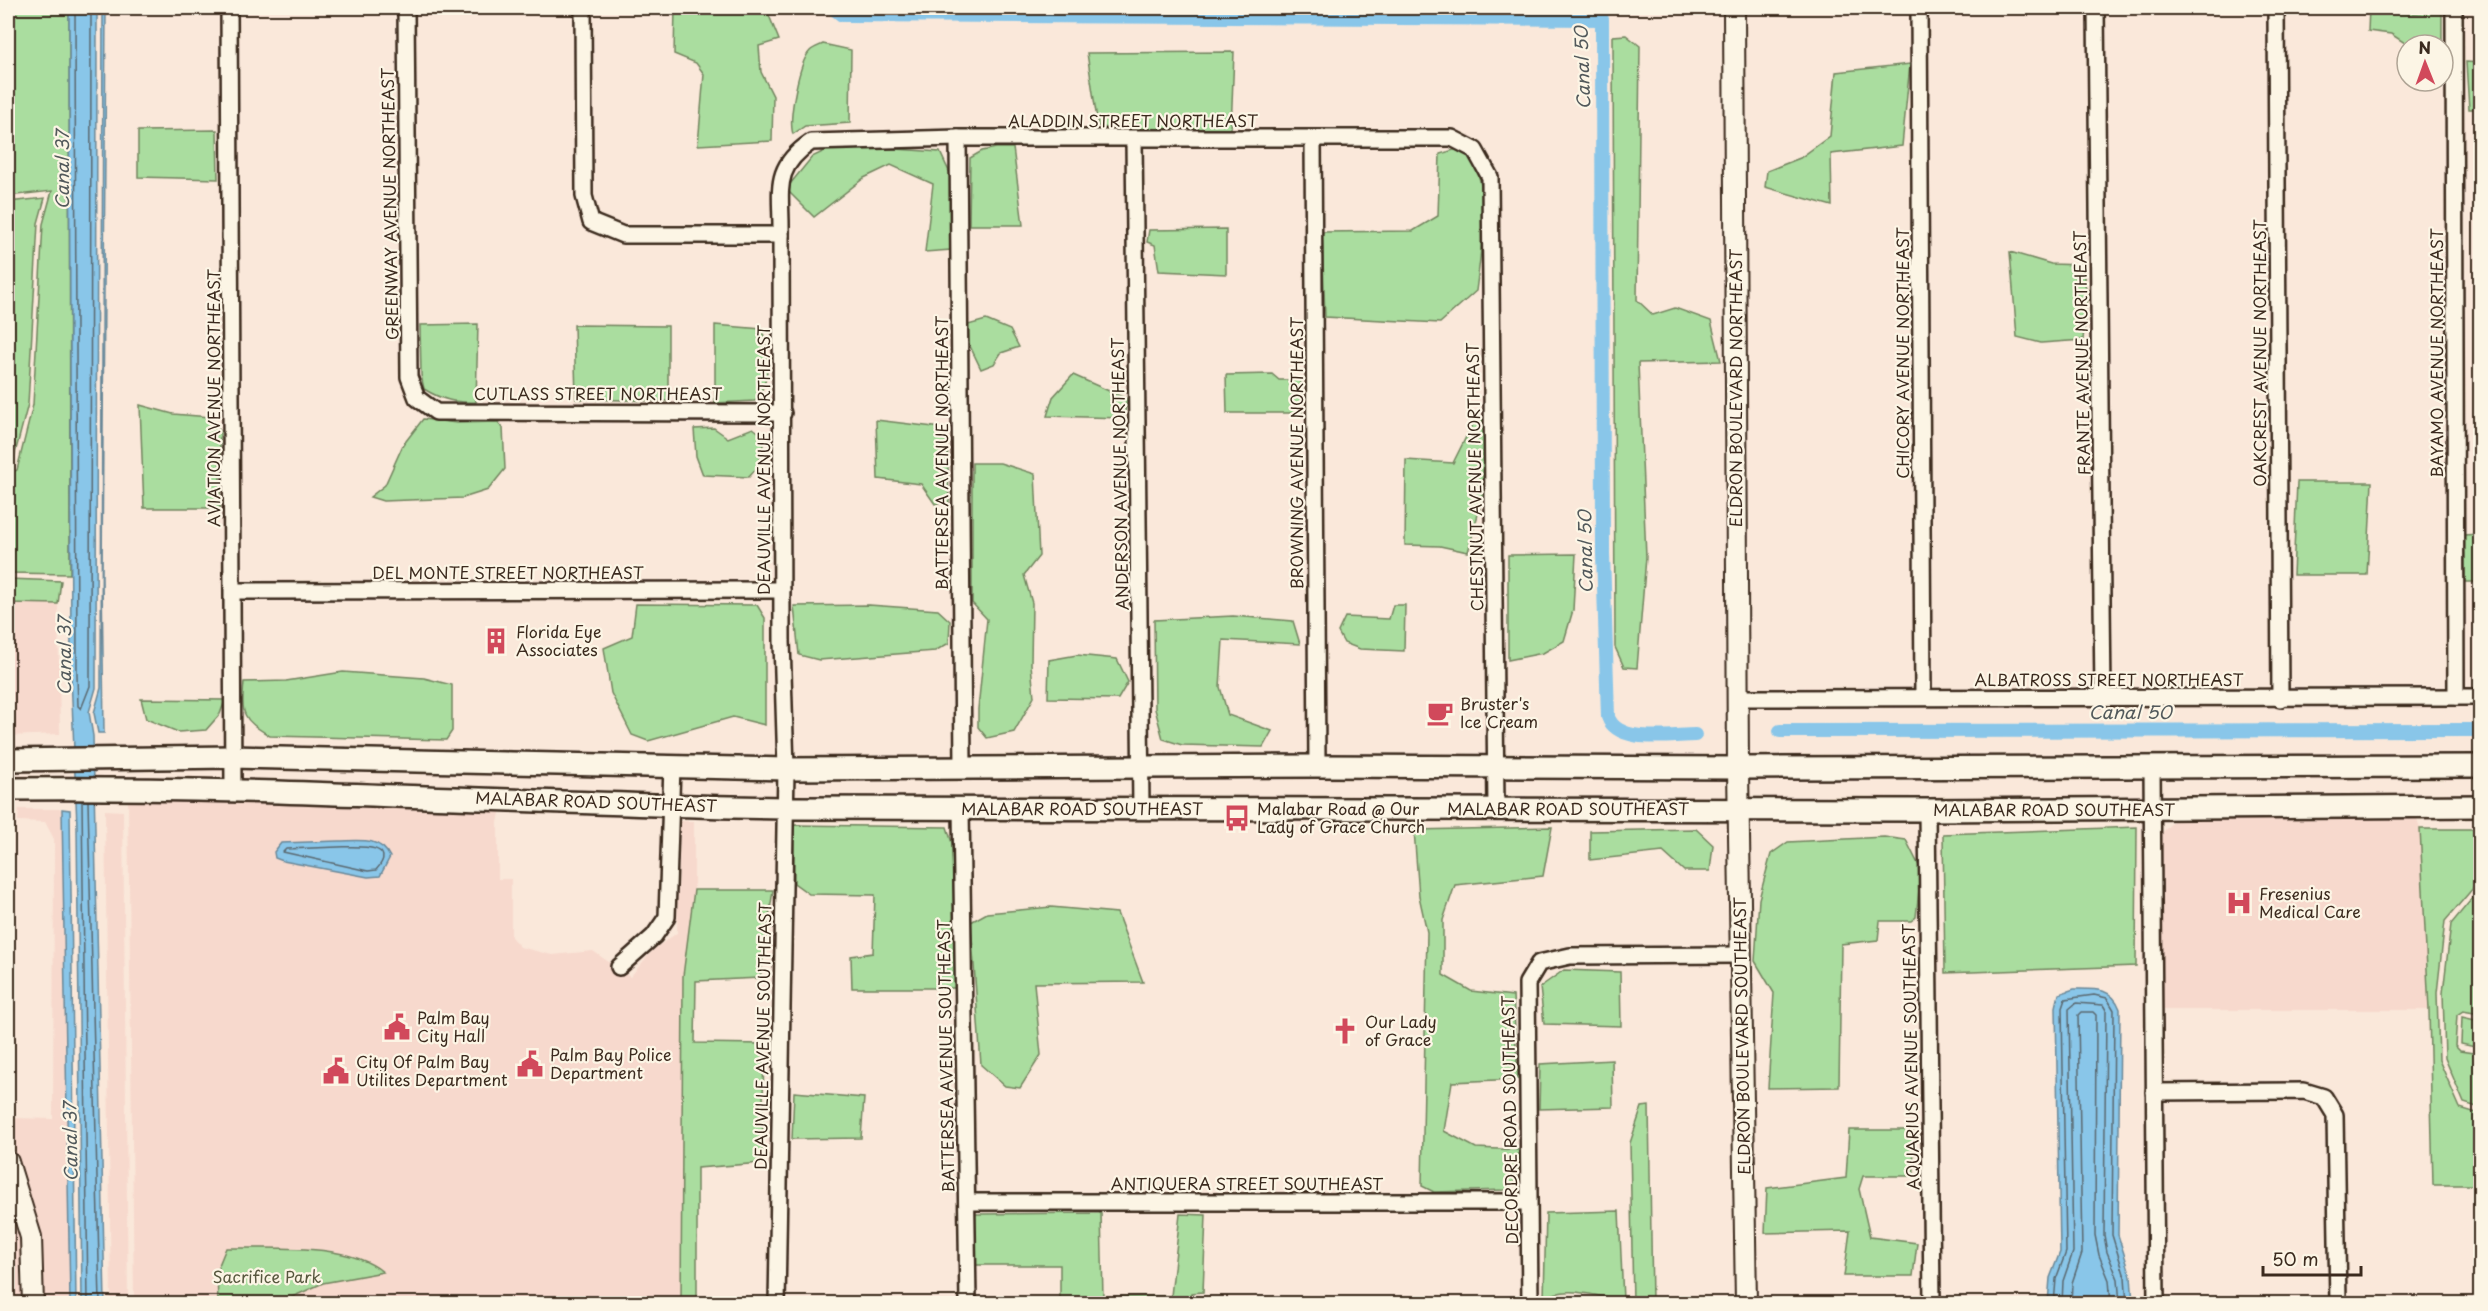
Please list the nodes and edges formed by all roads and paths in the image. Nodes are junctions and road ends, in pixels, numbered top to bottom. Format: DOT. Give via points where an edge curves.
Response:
graph roads {
  1 [pos="229,8"];
  2 [pos="406,8"];
  3 [pos="583,8"];
  4 [pos="1734,8"];
  5 [pos="1919,8"];
  6 [pos="2096,8"];
  7 [pos="2276,8"];
  8 [pos="2454,8"];
  9 [pos="957,138"];
  10 [pos="1134,139"];
  11 [pos="1313,140"];
  12 [pos="1475,150"];
  13 [pos="793,154"];
  14 [pos="781,235"];
  15 [pos="417,398"];
  16 [pos="783,413"];
  17 [pos="782,590"];
  18 [pos="234,591"];
  19 [pos="2456,697"];
  20 [pos="2481,697"];
  21 [pos="1737,698"];
  22 [pos="1923,698"];
  23 [pos="2103,698"];
  24 [pos="2280,699"];
  25 [pos="232,757"];
  26 [pos="8,760"];
  27 [pos="672,766"];
  28 [pos="1317,766"];
  29 [pos="1495,766"];
  30 [pos="2481,766"];
  31 [pos="963,767"];
  32 [pos="2152,767"];
  33 [pos="1142,768"];
  34 [pos="1738,768"];
  35 [pos="786,769"];
  36 [pos="8,789"];
  37 [pos="233,789"];
  38 [pos="2481,794"];
  39 [pos="671,806"];
  40 [pos="2481,806"];
  41 [pos="784,808"];
  42 [pos="1141,808"];
  43 [pos="1496,808"];
  44 [pos="2350,808"];
  45 [pos="961,809"];
  46 [pos="1738,809"];
  47 [pos="2152,809"];
  48 [pos="1927,810"];
  49 [pos="1741,956"];
  50 [pos="619,967"];
  51 [pos="2154,1092"];
  52 [pos="8,1162"];
  53 [pos="967,1202"];
  54 [pos="1528,1202"];
  55 [pos="33,1304"];
  56 [pos="777,1304"];
  57 [pos="968,1304"];
  58 [pos="1530,1304"];
  59 [pos="1746,1304"];
  60 [pos="1932,1304"];
  61 [pos="2156,1304"];
  62 [pos="2338,1304"];
  1 -- 18 [label="street, AVIATION AVENUE NORTHEAST"];
  2 -- 15 [label="street, GREENWAY AVENUE NORTHEAST" via="409,377"];
  3 -- 14 [label="street" via="584,196 591,222 623,235"];
  4 -- 21 [label="street, ELDRON BOULEVARD NORTHEAST"];
  5 -- 22 [label="street, CHICORY AVENUE NORTHEAST"];
  6 -- 23 [label="street, FRANTE AVENUE NORTHEAST"];
  7 -- 24 [label="street, OAKCREST AVENUE NORTHEAST"];
  8 -- 19 [label="street, BAYAMO AVENUE NORTHEAST"];
  9 -- 10 [label="street, ALADDIN STREET NORTHEAST"];
  9 -- 13 [label="street, ALADDIN STREET NORTHEAST" via="811,142"];
  9 -- 31 [label="street, BATTERSEA AVENUE NORTHEAST"];
  10 -- 11 [label="street, ALADDIN STREET NORTHEAST"];
  10 -- 33 [label="street, ANDERSON AVENUE NORTHEAST"];
  11 -- 12 [label="street, ALADDIN STREET NORTHEAST" via="1452,138"];
  11 -- 28 [label="street, BROWNING AVENUE NORTHEAST"];
  12 -- 29 [label="street, CHESTNUT AVENUE NORTHEAST" via="1490,177"];
  13 -- 14 [label="street, DEAUVILLE AVENUE NORTHEAST" via="783,170"];
  14 -- 16 [label="street, DEAUVILLE AVENUE NORTHEAST"];
  15 -- 16 [label="street, CUTLASS STREET NORTHEAST" via="436,412"];
  16 -- 17 [label="street, DEAUVILLE AVENUE NORTHEAST"];
  17 -- 18 [label="street, DEL MONTE STREET NORTHEAST"];
  17 -- 35 [label="street, DEAUVILLE AVENUE NORTHEAST"];
  18 -- 25 [label="street, AVIATION AVENUE NORTHEAST"];
  19 -- 20 [label="street, ALBATROSS STREET NORTHEAST"];
  19 -- 24 [label="street, ALBATROSS STREET NORTHEAST"];
  21 -- 22 [label="street, ALBATROSS STREET NORTHEAST"];
  21 -- 34 [label="street, ELDRON BOULEVARD NORTHEAST"];
  22 -- 23 [label="street, ALBATROSS STREET NORTHEAST"];
  23 -- 24 [label="street, ALBATROSS STREET NORTHEAST"];
  25 -- 26 [label="main road"];
  25 -- 27 [label="main road"];
  25 -- 37 [label="street, AVIATION AVENUE NORTHEAST"];
  27 -- 35 [label="main road"];
  27 -- 39 [label="street"];
  28 -- 29 [label="main road"];
  28 -- 33 [label="main road"];
  29 -- 34 [label="main road"];
  29 -- 43 [label="street, CHESTNUT AVENUE NORTHEAST"];
  30 -- 32 [label="main road"];
  31 -- 33 [label="main road"];
  31 -- 35 [label="main road"];
  32 -- 34 [label="main road"];
  32 -- 47 [label="street"];
  33 -- 42 [label="street, ANDERSON AVENUE NORTHEAST"];
  34 -- 46 [label="street, ELDRON BOULEVARD SOUTHEAST"];
  35 -- 41 [label="street, DEAUVILLE AVENUE SOUTHEAST"];
  36 -- 37 [label="main road, MALABAR ROAD SOUTHEAST"];
  37 -- 39 [label="main road, MALABAR ROAD SOUTHEAST"];
  38 -- 44 [label="main road" via="2385,794"];
  39 -- 41 [label="main road, MALABAR ROAD SOUTHEAST"];
  39 -- 50 [label="street" via="668,917 654,936"];
  40 -- 44 [label="main road, MALABAR ROAD SOUTHEAST"];
  41 -- 45 [label="main road, MALABAR ROAD SOUTHEAST"];
  41 -- 56 [label="street, DEAUVILLE AVENUE SOUTHEAST"];
  42 -- 43 [label="main road, MALABAR ROAD SOUTHEAST"];
  42 -- 45 [label="main road, MALABAR ROAD SOUTHEAST"];
  43 -- 46 [label="main road, MALABAR ROAD SOUTHEAST"];
  44 -- 47 [label="main road, MALABAR ROAD SOUTHEAST"];
  45 -- 53 [label="street, BATTERSEA AVENUE SOUTHEAST"];
  46 -- 48 [label="main road, MALABAR ROAD SOUTHEAST"];
  46 -- 49 [label="street, ELDRON BOULEVARD SOUTHEAST"];
  47 -- 48 [label="main road, MALABAR ROAD SOUTHEAST"];
  47 -- 51 [label="street"];
  48 -- 60 [label="street, AQUARIUS AVENUE SOUTHEAST"];
  49 -- 54 [label="street, DECORDRE ROAD SOUTHEAST" via="1570,956 1539,963 1527,983"];
  49 -- 59 [label="street, ELDRON BOULEVARD SOUTHEAST"];
  51 -- 61 [label="street"];
  51 -- 62 [label="street" via="2304,1090 2324,1097 2335,1115"];
  52 -- 55 [label="street" via="31,1237"];
  53 -- 54 [label="street, ANTIQUERA STREET SOUTHEAST"];
  53 -- 57 [label="street, BATTERSEA AVENUE SOUTHEAST"];
  54 -- 58 [label="street, DECORDRE ROAD SOUTHEAST"];
}
